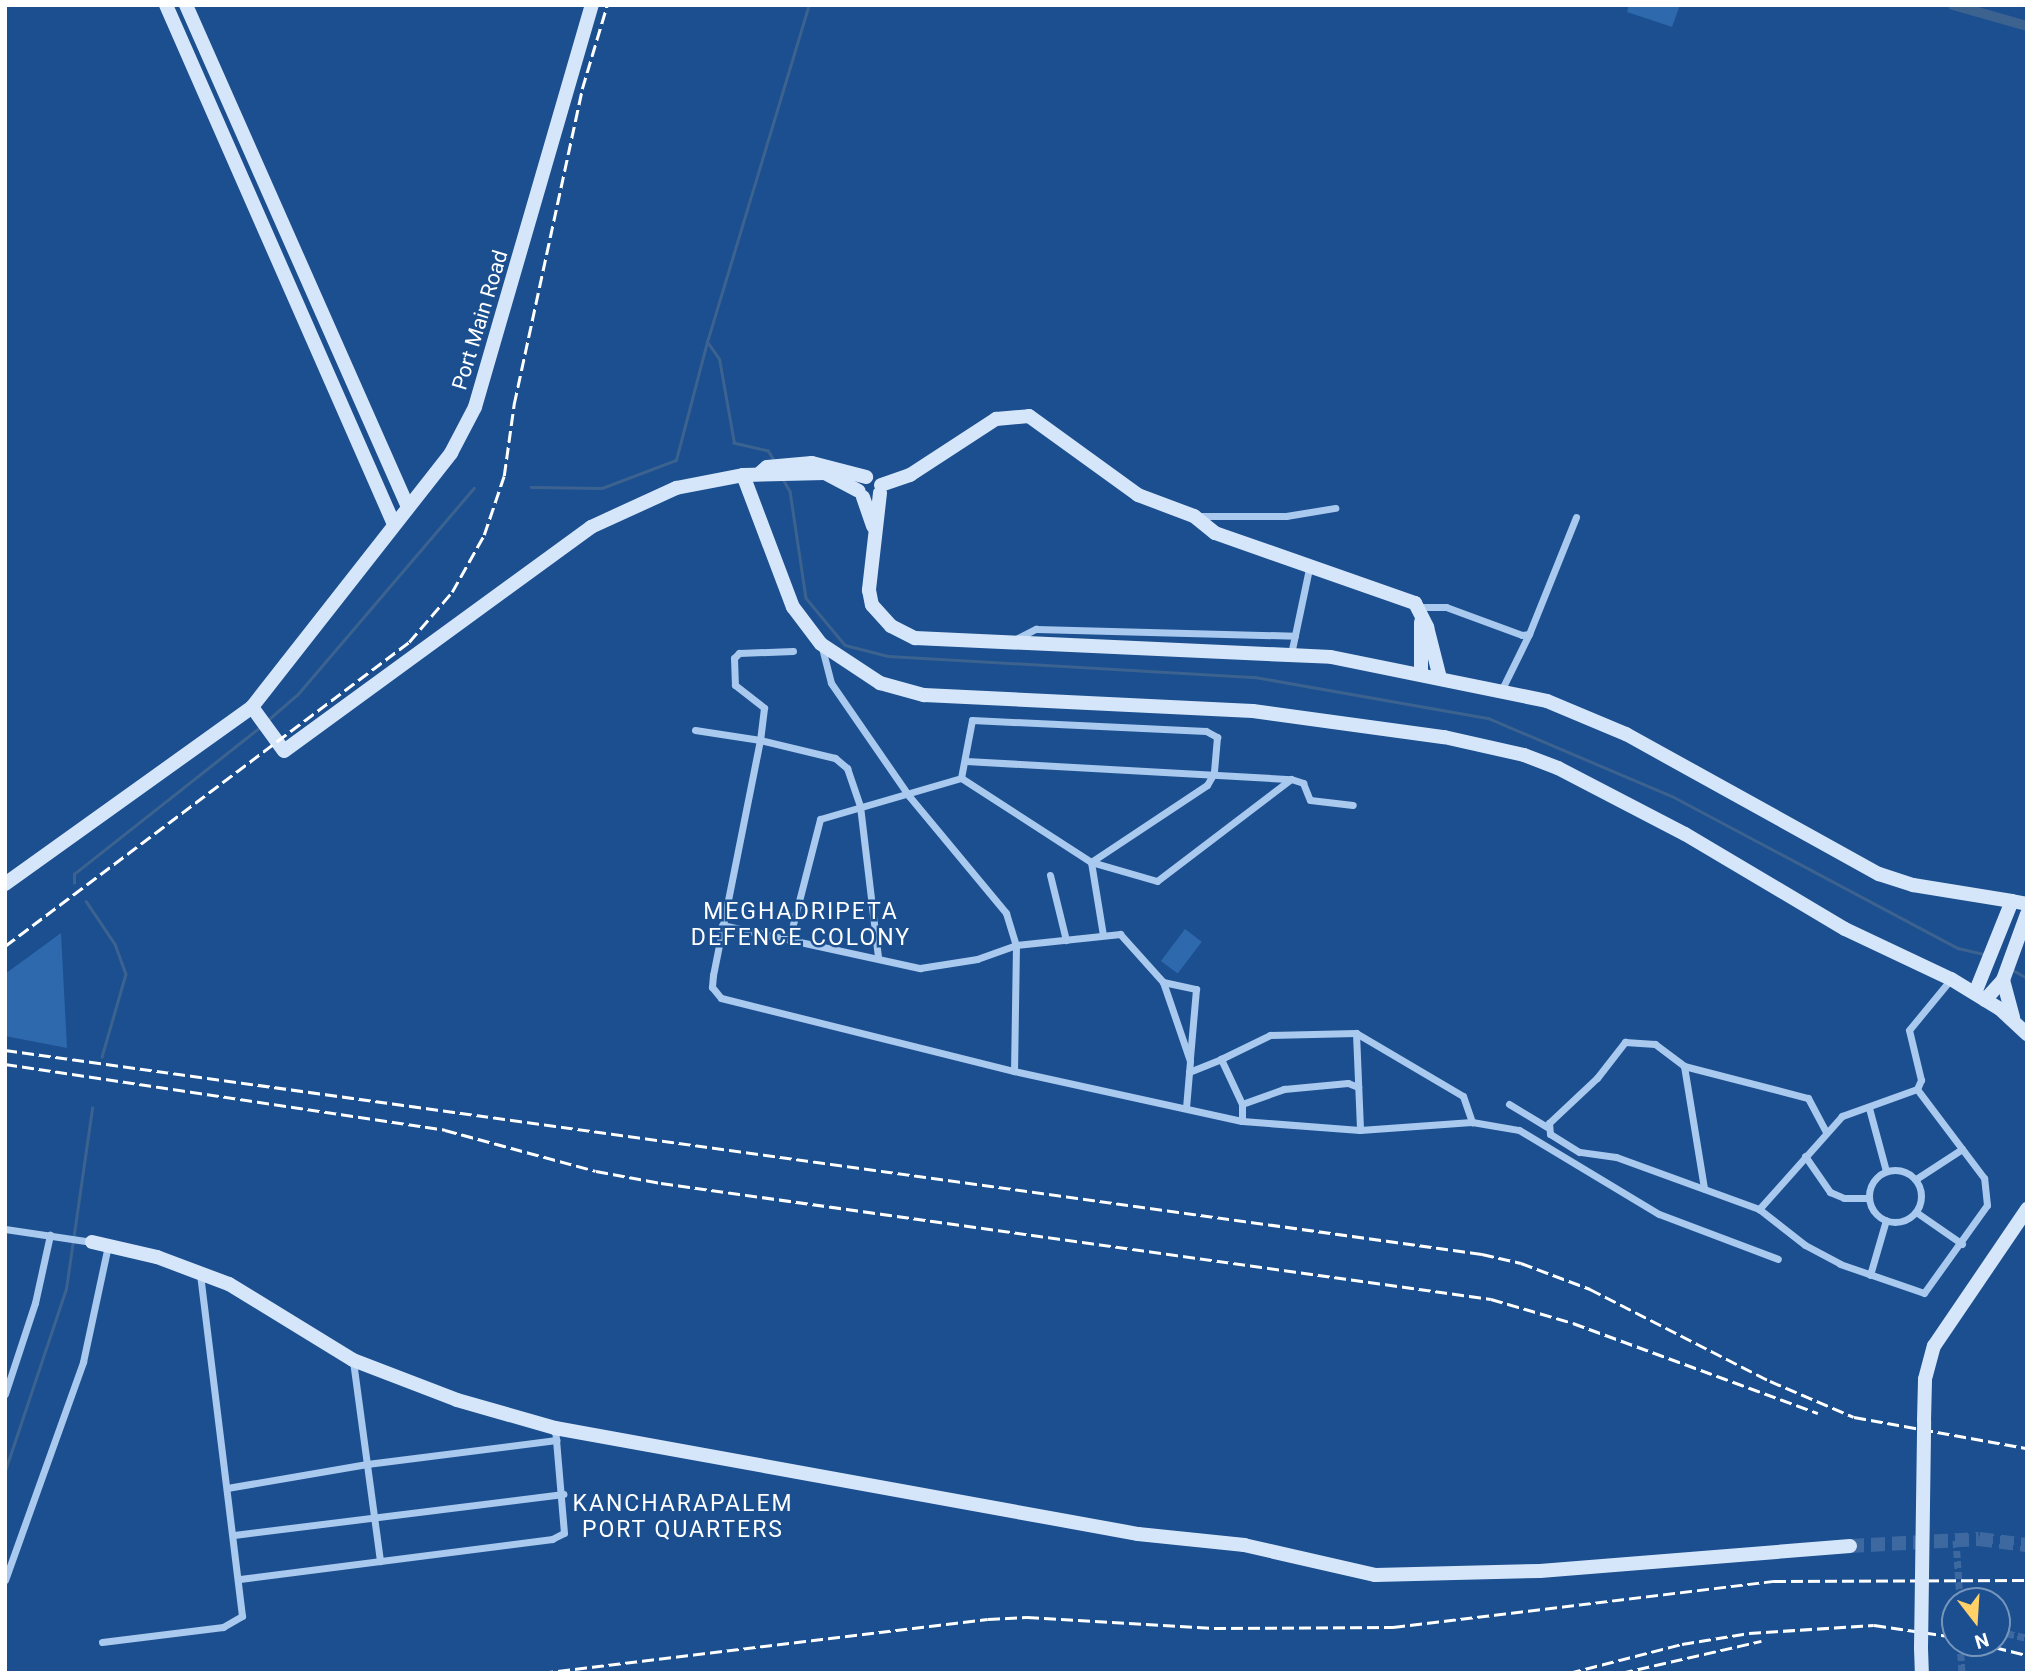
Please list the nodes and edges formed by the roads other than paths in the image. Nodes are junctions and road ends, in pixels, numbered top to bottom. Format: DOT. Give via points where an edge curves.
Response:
graph roads {
  1 [pos="166,5"];
  2 [pos="186,5"];
  3 [pos="592,5"];
  4 [pos="194,23"];
  5 [pos="177,30"];
  6 [pos="257,166"];
  7 [pos="241,172"];
  8 [pos="268,192"];
  9 [pos="254,199"];
  10 [pos="305,276"];
  11 [pos="290,283"];
  12 [pos="320,310"];
  13 [pos="304,316"];
  14 [pos="379,444"];
  15 [pos="362,451"];
  16 [pos="796,467"];
  17 [pos="743,475"];
  18 [pos="866,477"];
  19 [pos="881,489"];
  20 [pos="861,494"];
  21 [pos="407,505"];
  22 [pos="1335,508"];
  23 [pos="1194,516"];
  24 [pos="1576,517"];
  25 [pos="393,522"];
  26 [pos="874,528"];
  27 [pos="1310,564"];
  28 [pos="1420,612"];
  29 [pos="1529,634"];
  30 [pos="1295,636"];
  31 [pos="821,644"];
  32 [pos="1009,644"];
  33 [pos="793,651"];
  34 [pos="1291,654"];
  35 [pos="1421,674"];
  36 [pos="1440,678"];
  37 [pos="1501,691"];
  38 [pos="252,707"];
  39 [pos="695,730"];
  40 [pos="760,740"];
  41 [pos="966,761"];
  42 [pos="1214,773"];
  43 [pos="961,778"];
  44 [pos="1291,779"];
  45 [pos="909,796"];
  46 [pos="1353,805"];
  47 [pos="860,806"];
  48 [pos="1091,862"];
  49 [pos="1050,875"];
  50 [pos="5,884"];
  51 [pos="2016,905"];
  52 [pos="2027,914"];
  53 [pos="722,925"];
  54 [pos="1103,935"];
  55 [pos="790,936"];
  56 [pos="1066,940"];
  57 [pos="1016,945"];
  58 [pos="878,956"];
  59 [pos="2005,978"];
  60 [pos="1951,979"];
  61 [pos="1163,982"];
  62 [pos="1980,996"];
  63 [pos="2012,1018"];
  64 [pos="1356,1033"];
  65 [pos="2027,1034"];
  66 [pos="1221,1059"];
  67 [pos="1190,1061"];
  68 [pos="1684,1066"];
  69 [pos="1014,1071"];
  70 [pos="1189,1072"];
  71 [pos="1358,1087"];
  72 [pos="1917,1089"];
  73 [pos="1242,1104"];
  74 [pos="1509,1104"];
  75 [pos="1186,1108"];
  76 [pos="1869,1108"];
  77 [pos="1242,1121"];
  78 [pos="1472,1122"];
  79 [pos="1547,1127"];
  80 [pos="1360,1130"];
  81 [pos="1826,1132"];
  82 [pos="1962,1149"];
  83 [pos="1805,1156"];
  84 [pos="1886,1171"];
  85 [pos="1916,1179"];
  86 [pos="1704,1188"];
  87 [pos="1869,1198"];
  88 [pos="1759,1209"];
  89 [pos="2027,1209"];
  90 [pos="1916,1212"];
  91 [pos="1886,1220"];
  92 [pos="5,1229"];
  93 [pos="50,1235"];
  94 [pos="92,1242"];
  95 [pos="1962,1244"];
  96 [pos="108,1245"];
  97 [pos="1778,1259"];
  98 [pos="200,1272"];
  99 [pos="1870,1275"];
  100 [pos="353,1360"];
  101 [pos="5,1394"];
  102 [pos="556,1434"];
  103 [pos="367,1464"];
  104 [pos="227,1488"];
  105 [pos="563,1494"];
  106 [pos="374,1514"];
  107 [pos="234,1535"];
  108 [pos="1850,1546"];
  109 [pos="380,1561"];
  110 [pos="240,1579"];
  111 [pos="5,1580"];
  112 [pos="102,1642"];
  113 [pos="1922,1673"];
  1 -- 5 [label="street"];
  2 -- 4 [label="street"];
  3 -- 21 [label="street, Port Main Road" via="475,407 451,453"];
  4 -- 5 [label="street"];
  4 -- 6 [label="street"];
  5 -- 7 [label="street"];
  6 -- 7 [label="street"];
  6 -- 8 [label="street"];
  7 -- 9 [label="street"];
  8 -- 9 [label="street"];
  8 -- 10 [label="street"];
  9 -- 11 [label="street"];
  10 -- 11 [label="street"];
  10 -- 12 [label="street"];
  11 -- 13 [label="street"];
  12 -- 13 [label="street"];
  12 -- 14 [label="street"];
  13 -- 15 [label="street"];
  14 -- 15 [label="street"];
  14 -- 21 [label="street"];
  15 -- 25 [label="street"];
  16 -- 17 [label="street"];
  16 -- 18 [label="street" via="840,467"];
  16 -- 20 [label="street" via="825,473"];
  17 -- 31 [label="street" via="782,585"];
  17 -- 38 [label="street" via="676,488 591,527 284,751"];
  18 -- 19 [label="street" via="877,478"];
  18 -- 20 [label="street"];
  19 -- 20 [label="street" via="874,498"];
  19 -- 23 [label="street" via="996,419 1020,414 1041,421 1138,495"];
  19 -- 26 [label="street"];
  20 -- 26 [label="street"];
  21 -- 25 [label="street, Port Main Road"];
  22 -- 23 [label="street" via="1286,516"];
  23 -- 27 [label="street" via="1230,540"];
  24 -- 29 [label="street"];
  25 -- 38 [label="street, Port Main Road"];
  26 -- 32 [label="street" via="869,590 880,617 915,638"];
  27 -- 28 [label="street"];
  27 -- 30 [label="street"];
  28 -- 29 [label="street" via="1446,607"];
  28 -- 35 [label="street"];
  28 -- 36 [label="street"];
  29 -- 37 [label="street"];
  30 -- 32 [label="street" via="1036,629 1017,635"];
  30 -- 34 [label="street"];
  31 -- 45 [label="street" via="831,683"];
  31 -- 60 [label="street" via="862,673 903,692 1252,711 1444,737 1524,755 1685,834 1845,929"];
  32 -- 34 [label="street"];
  33 -- 40 [label="street" via="743,652 734,659 736,685 764,708"];
  34 -- 35 [label="street"];
  35 -- 36 [label="street"];
  36 -- 37 [label="street"];
  37 -- 51 [label="street" via="1547,701 1626,734 1878,874"];
  38 -- 50 [label="street, Port Main Road"];
  39 -- 40 [label="street"];
  40 -- 47 [label="street" via="842,762"];
  40 -- 53 [label="street"];
  41 -- 42 [label="street"];
  41 -- 42 [label="street" via="970,724 977,719 1211,732 1217,737"];
  41 -- 43 [label="street"];
  42 -- 44 [label="street"];
  42 -- 48 [label="street" via="1201,790"];
  43 -- 45 [label="street"];
  43 -- 48 [label="street"];
  44 -- 46 [label="street" via="1303,783 1310,800"];
  44 -- 48 [label="street" via="1157,881 1146,882"];
  45 -- 47 [label="street"];
  45 -- 57 [label="street" via="1001,903"];
  47 -- 55 [label="street" via="820,820"];
  47 -- 58 [label="street"];
  48 -- 54 [label="street"];
  49 -- 56 [label="street"];
  51 -- 52 [label="street"];
  51 -- 62 [label="street" via="1986,971"];
  52 -- 59 [label="street"];
  53 -- 55 [label="street"];
  53 -- 69 [label="street" via="712,987 721,998"];
  54 -- 56 [label="street"];
  54 -- 61 [label="street" via="1127,938"];
  55 -- 58 [label="street"];
  56 -- 57 [label="street"];
  57 -- 58 [label="street" via="936,968"];
  57 -- 69 [label="street"];
  59 -- 62 [label="street"];
  59 -- 63 [label="street"];
  60 -- 62 [label="street"];
  60 -- 72 [label="street" via="1909,1030 1921,1080"];
  61 -- 67 [label="street"];
  61 -- 67 [label="street" via="1196,989"];
  62 -- 63 [label="street"];
  63 -- 65 [label="street"];
  64 -- 66 [label="street" via="1270,1035"];
  64 -- 71 [label="street"];
  64 -- 78 [label="street" via="1463,1096"];
  66 -- 70 [label="street"];
  66 -- 73 [label="street"];
  67 -- 70 [label="street"];
  68 -- 79 [label="street" via="1655,1044 1622,1043 1597,1078"];
  68 -- 81 [label="street" via="1808,1098"];
  68 -- 86 [label="street"];
  69 -- 75 [label="street"];
  70 -- 75 [label="street"];
  71 -- 73 [label="street" via="1348,1083 1284,1089"];
  71 -- 80 [label="street"];
  72 -- 76 [label="street"];
  72 -- 82 [label="street"];
  73 -- 77 [label="street"];
  74 -- 79 [label="street"];
  75 -- 77 [label="street"];
  76 -- 81 [label="street" via="1842,1116"];
  76 -- 84 [label="street"];
  77 -- 80 [label="street"];
  78 -- 80 [label="street"];
  78 -- 97 [label="street" via="1519,1130 1659,1213"];
  79 -- 86 [label="street" via="1550,1134 1579,1152 1616,1157"];
  81 -- 83 [label="street"];
  82 -- 85 [label="street"];
  82 -- 95 [label="street" via="1984,1178 1987,1195 1985,1213"];
  83 -- 87 [label="street" via="1830,1192 1844,1198"];
  83 -- 88 [label="street"];
  84 -- 85 [label="street" via="1899,1170"];
  84 -- 87 [label="street" via="1872,1182"];
  85 -- 90 [label="street" via="1922,1195"];
  86 -- 88 [label="street"];
  87 -- 91 [label="street" via="1875,1212"];
  88 -- 99 [label="street" via="1805,1245"];
  89 -- 113 [label="street, bridge" via="1939,1336 1925,1378"];
  90 -- 91 [label="street" via="1902,1221"];
  90 -- 95 [label="street"];
  91 -- 99 [label="street"];
  92 -- 93 [label="street"];
  93 -- 94 [label="street"];
  93 -- 101 [label="street" via="35,1303"];
  94 -- 96 [label="street"];
  95 -- 99 [label="street" via="1924,1293"];
  96 -- 98 [label="street"];
  96 -- 111 [label="street" via="83,1362"];
  98 -- 100 [label="street" via="260,1300"];
  98 -- 104 [label="street"];
  100 -- 102 [label="street"];
  100 -- 103 [label="street"];
  102 -- 103 [label="street"];
  102 -- 105 [label="street"];
  102 -- 108 [label="street" via="1138,1534 1244,1545 1388,1577 1540,1571"];
  103 -- 104 [label="street"];
  103 -- 106 [label="street"];
  104 -- 107 [label="street"];
  105 -- 106 [label="street"];
  105 -- 109 [label="street" via="564,1532 552,1539"];
  106 -- 107 [label="street"];
  106 -- 109 [label="street"];
  107 -- 110 [label="street"];
  109 -- 110 [label="street"];
  110 -- 112 [label="street" via="244,1606 234,1623"];
}
